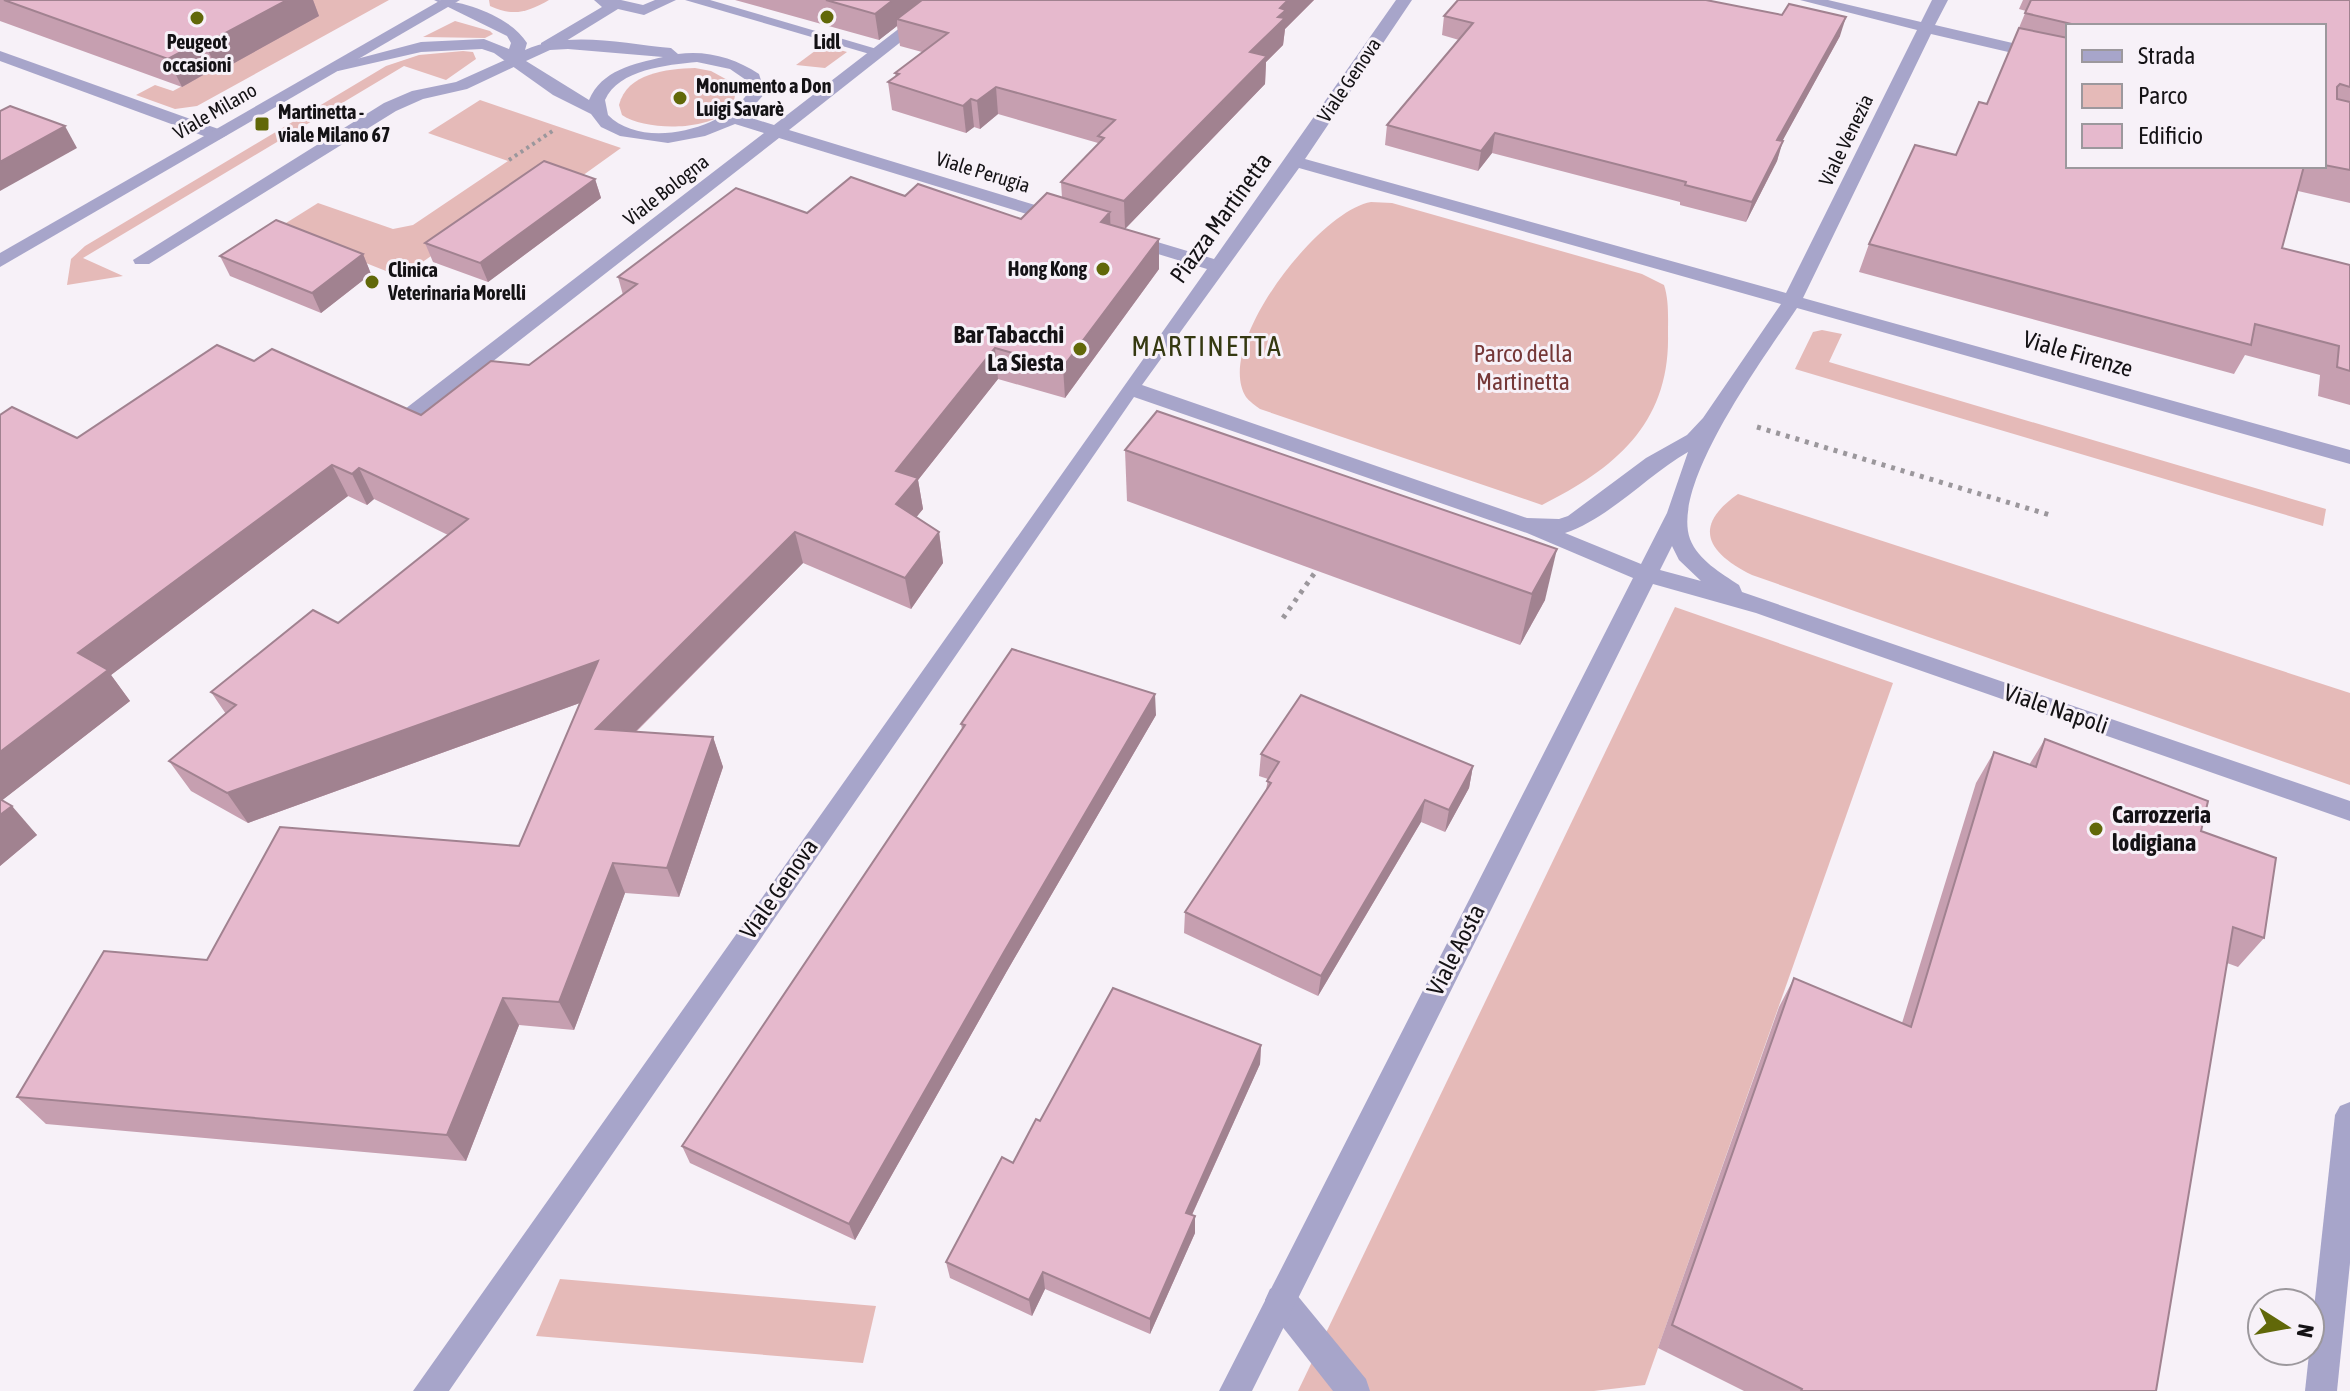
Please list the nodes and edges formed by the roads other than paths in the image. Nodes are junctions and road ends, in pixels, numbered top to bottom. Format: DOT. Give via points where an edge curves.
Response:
graph roads {
  1 [pos="668,0"];
  2 [pos="693,0"];
  3 [pos="946,0"];
  4 [pos="1404,0"];
  5 [pos="1808,0"];
  6 [pos="1940,0"];
  7 [pos="447,1"];
  8 [pos="604,1"];
  9 [pos="1925,29"];
  10 [pos="547,46"];
  11 [pos="879,52"];
  12 [pos="0,56"];
  13 [pos="697,57"];
  14 [pos="514,61"];
  15 [pos="2066,61"];
  16 [pos="338,66"];
  17 [pos="593,108"];
  18 [pos="736,119"];
  19 [pos="777,131"];
  20 [pos="218,135"];
  21 [pos="1295,161"];
  22 [pos="1081,224"];
  23 [pos="1111,234"];
  24 [pos="142,260"];
  25 [pos="0,261"];
  26 [pos="1218,266"];
  27 [pos="1792,301"];
  28 [pos="1130,388"];
  29 [pos="412,414"];
  30 [pos="1712,419"];
  31 [pos="2350,457"];
  32 [pos="1679,510"];
  33 [pos="1525,525"];
  34 [pos="1644,574"];
  35 [pos="1762,606"];
  36 [pos="2350,811"];
  37 [pos="2350,1115"];
  38 [pos="1281,1300"];
  39 [pos="429,1391"];
  40 [pos="1235,1391"];
  41 [pos="1354,1391"];
  42 [pos="2321,1391"];
  1 -- 8 [label="street" via="644,10"];
  2 -- 11 [label="street"];
  3 -- 11 [label="street, Viale Bologna"];
  4 -- 21 [label="street, Viale Genova"];
  5 -- 9 [label="street"];
  6 -- 9 [label="street, Viale Venezia"];
  7 -- 14 [label="street" via="513,33 519,43"];
  7 -- 16 [label="street, Viale Milano"];
  8 -- 10 [label="street" via="611,8 603,16"];
  9 -- 15 [label="street"];
  9 -- 27 [label="street, Viale Venezia"];
  10 -- 13 [label="street" via="612,46"];
  10 -- 14 [label="street"];
  11 -- 19 [label="street, Viale Bologna"];
  12 -- 20 [label="street"];
  13 -- 17 [label="street" via="672,58 626,72 608,83"];
  13 -- 18 [label="street" via="739,66 752,75 755,100"];
  14 -- 16 [label="street" via="493,46 456,43"];
  14 -- 17 [label="street"];
  14 -- 24 [label="street" via="461,86 390,107"];
  16 -- 20 [label="street, Viale Milano"];
  17 -- 18 [label="street" via="614,128 646,138 701,134"];
  18 -- 19 [label="street, Viale Perugia"];
  19 -- 22 [label="street, Viale Perugia"];
  19 -- 29 [label="street, Viale Bologna"];
  20 -- 25 [label="street, Viale Milano"];
  21 -- 26 [label="street, Piazza Martinetta"];
  21 -- 27 [label="street, Piazza Martinetta"];
  23 -- 26 [label="street"];
  26 -- 28 [label="street, Piazza Martinetta"];
  27 -- 30 [label="street"];
  27 -- 31 [label="street, Viale Firenze"];
  28 -- 33 [label="street"];
  28 -- 39 [label="street, Viale Genova"];
  30 -- 32 [label="street"];
  30 -- 33 [label="street" via="1694,440 1653,463 1576,521 1561,527"];
  32 -- 34 [label="street, Viale Aosta"];
  32 -- 35 [label="street, Viale Napoli" via="1675,534 1689,560"];
  33 -- 34 [label="street"];
  34 -- 35 [label="street, Viale Napoli"];
  34 -- 38 [label="street, Viale Aosta"];
  35 -- 36 [label="street, Viale Napoli"];
  37 -- 42 [label="street"];
  38 -- 40 [label="street, Viale Aosta"];
  38 -- 41 [label="street"];
}
